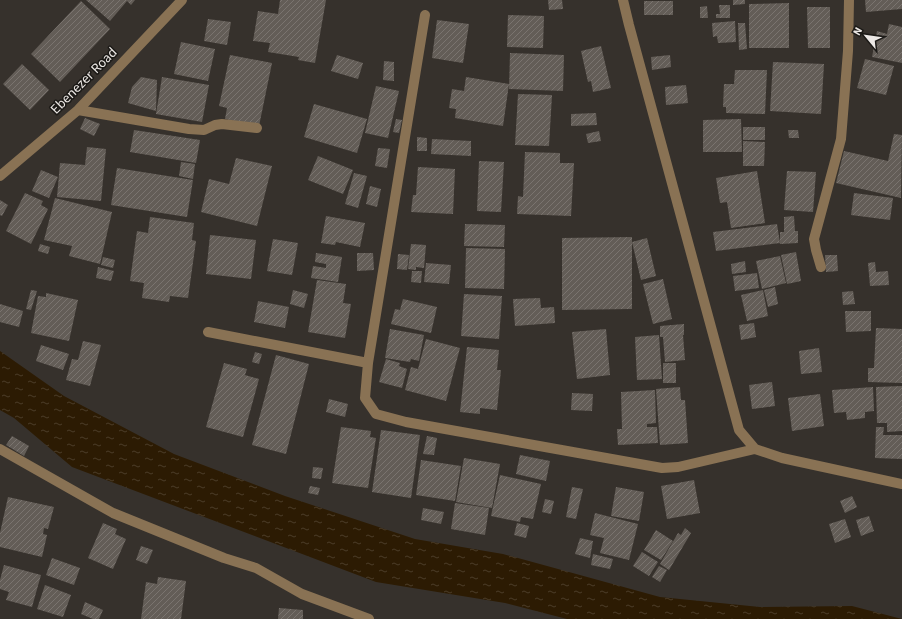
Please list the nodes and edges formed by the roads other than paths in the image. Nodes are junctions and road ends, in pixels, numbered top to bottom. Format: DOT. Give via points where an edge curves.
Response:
graph roads {
  1 [pos="182,0"];
  2 [pos="623,0"];
  3 [pos="849,0"];
  4 [pos="425,15"];
  5 [pos="78,110"];
  6 [pos="257,128"];
  7 [pos="0,176"];
  8 [pos="821,267"];
  9 [pos="208,332"];
  10 [pos="368,363"];
  11 [pos="754,449"];
  12 [pos="0,451"];
  13 [pos="902,484"];
  14 [pos="369,619"];
  1 -- 5 [label="street, Ebenezer Road"];
  2 -- 11 [label="street" via="739,430"];
  3 -- 8 [label="street" via="841,140 814,238"];
  4 -- 10 [label="street"];
  5 -- 6 [label="street" via="190,129 204,130 222,124"];
  5 -- 7 [label="street, Ebenezer Road"];
  9 -- 10 [label="street"];
  10 -- 11 [label="street" via="365,398 376,414 406,422 662,468 678,467"];
  11 -- 13 [label="street" via="782,458"];
  12 -- 14 [label="street" via="113,513 224,558 256,568 302,594"];
}
